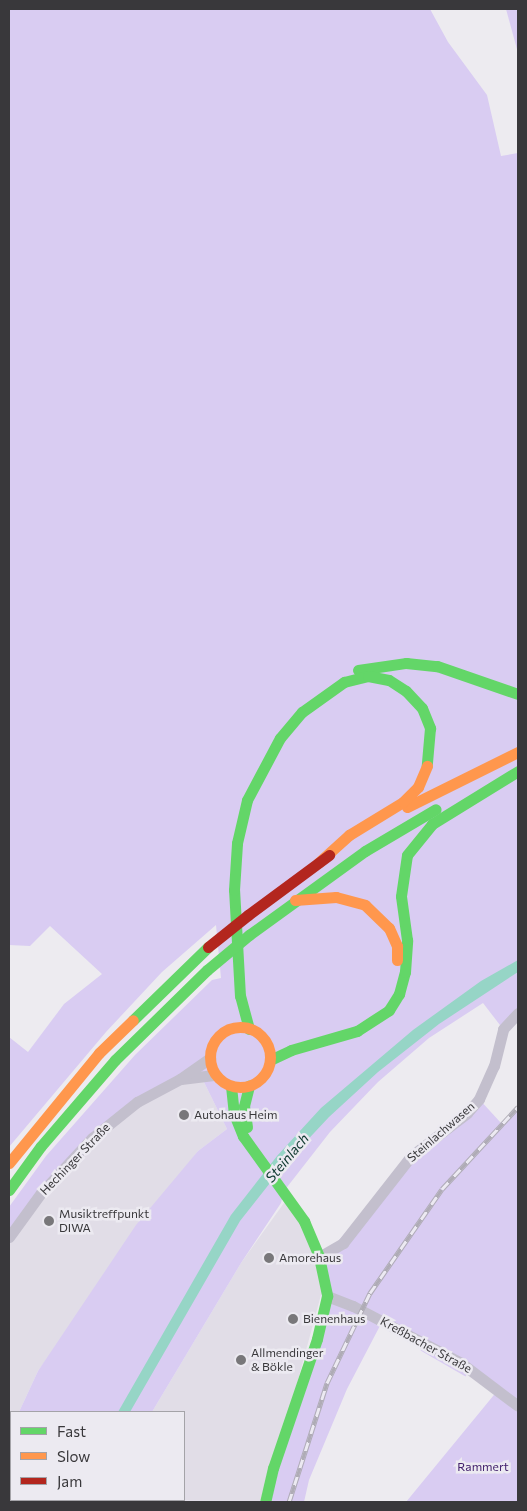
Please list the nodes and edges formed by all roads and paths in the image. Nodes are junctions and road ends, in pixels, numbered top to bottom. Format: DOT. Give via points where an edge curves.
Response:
graph roads {
  1 [pos="518,694"];
  2 [pos="518,752"];
  3 [pos="518,771"];
  4 [pos="318,863"];
  5 [pos="295,900"];
  6 [pos="518,1013"];
  7 [pos="232,1028"];
  8 [pos="249,1029"];
  9 [pos="267,1045"];
  10 [pos="210,1058"];
  11 [pos="270,1060"];
  12 [pos="216,1075"];
  13 [pos="180,1079"];
  14 [pos="231,1086"];
  15 [pos="249,1086"];
  16 [pos="256,1152"];
  17 [pos="9,1163"];
  18 [pos="9,1190"];
  19 [pos="9,1237"];
  20 [pos="319,1257"];
  21 [pos="326,1296"];
  22 [pos="518,1406"];
  23 [pos="265,1502"];
  1 -- 7 [label="main road" via="437,666 384,664 340,676 312,695 285,723 263,754 244,796 230,845 227,896 234,1002"];
  2 -- 4 [label="main road" via="419,800"];
  3 -- 5 [label="main road" via="428,814 365,851"];
  3 -- 11 [label="main road" via="432,824 407,856 401,896 407,940 405,972 399,994 389,1010 357,1031 290,1050"];
  4 -- 8 [label="main road" via="349,835 403,802 418,787 427,769 430,728 422,708 406,691 389,680 368,676 344,682 302,712 280,738 247,800 237,843 234,890 240,996"];
  4 -- 17 [label="main road, bridge" via="208,948 99,1053"];
  5 -- 9 [label="main road" via="336,897 365,905 389,928 397,946 397,972 392,991 368,1017 349,1026"];
  5 -- 18 [label="main road, bridge" via="207,970 114,1060"];
  6 -- 20 [label="street, Steinlachwasen" via="503,1029 494,1066 480,1099 467,1113 411,1156 343,1243"];
  7 -- 8 [label="main road"];
  7 -- 10 [label="main road" via="216,1039"];
  8 -- 9 [label="main road"];
  9 -- 11 [label="main road"];
  10 -- 12 [label="main road"];
  10 -- 13 [label="street, Hechinger Straße"];
  11 -- 15 [label="main road" via="264,1075"];
  12 -- 13 [label="street, Hechinger Straße"];
  12 -- 14 [label="main road"];
  13 -- 19 [label="street, Hechinger Straße" via="136,1102 92,1138 42,1193"];
  14 -- 15 [label="main road"];
  14 -- 16 [label="main road" via="238,1126"];
  15 -- 16 [label="main road" via="245,1112"];
  16 -- 20 [label="main road" via="304,1221"];
  20 -- 21 [label="main road"];
  21 -- 22 [label="street, Kreßbacher Straße" via="353,1306 461,1363"];
  21 -- 23 [label="main road" via="317,1339 273,1468"];
}
